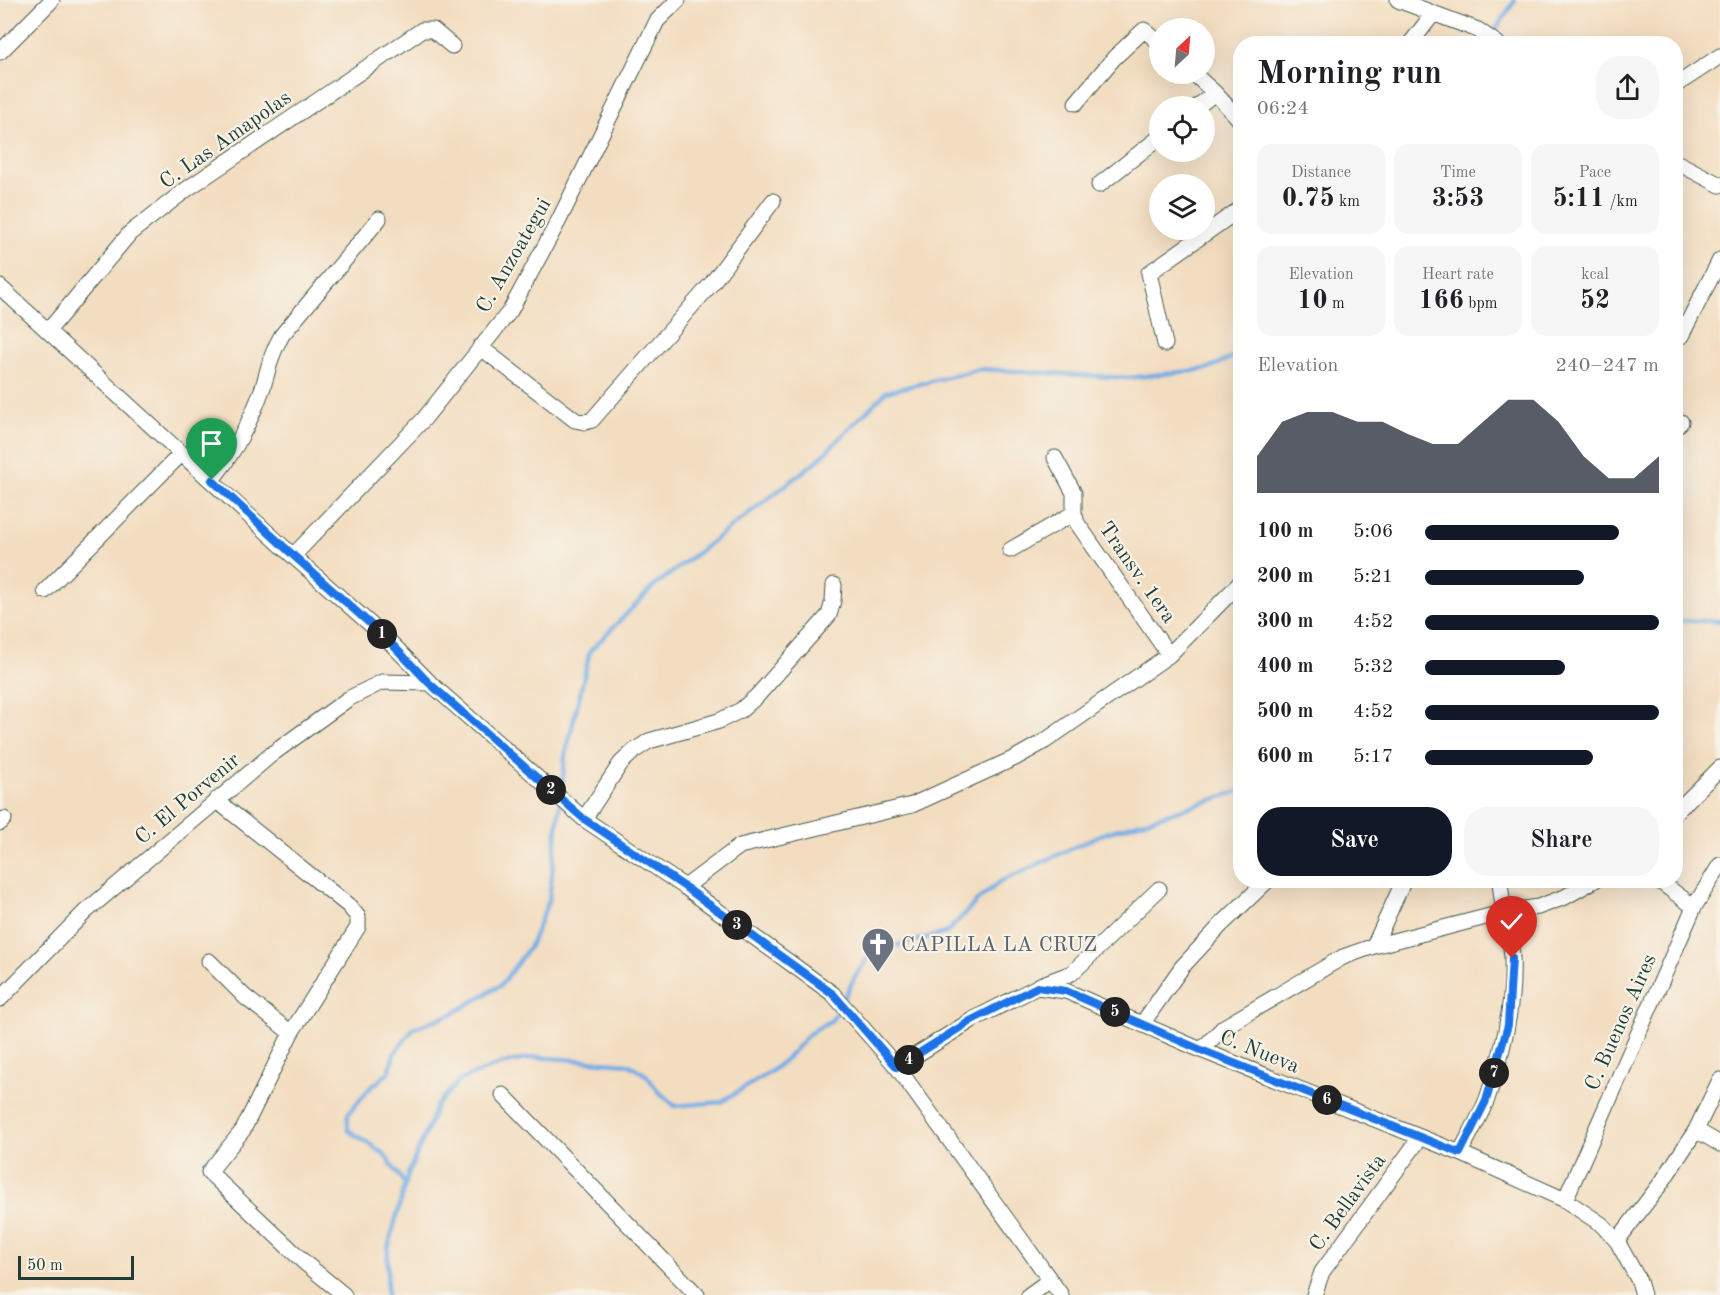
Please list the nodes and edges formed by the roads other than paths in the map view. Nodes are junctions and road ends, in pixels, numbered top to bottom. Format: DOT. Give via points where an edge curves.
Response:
graph roads {
  1 [pos="52,0"];
  2 [pos="678,0"];
  3 [pos="1398,0"];
  4 [pos="1434,14"];
  5 [pos="1149,34"];
  6 [pos="1416,36"];
  7 [pos="1487,36"];
  8 [pos="452,46"];
  9 [pos="0,52"];
  10 [pos="1720,56"];
  11 [pos="1683,80"];
  12 [pos="1205,84"];
  13 [pos="1215,93"];
  14 [pos="1211,96"];
  15 [pos="1076,103"];
  16 [pos="1233,112"];
  17 [pos="1149,146"];
  18 [pos="1683,166"];
  19 [pos="1099,185"];
  20 [pos="1720,185"];
  21 [pos="773,201"];
  22 [pos="1233,214"];
  23 [pos="379,219"];
  24 [pos="1720,260"];
  25 [pos="0,287"];
  26 [pos="48,331"];
  27 [pos="1683,332"];
  28 [pos="1165,344"];
  29 [pos="480,347"];
  30 [pos="182,453"];
  31 [pos="1055,458"];
  32 [pos="212,480"];
  33 [pos="1074,513"];
  34 [pos="1010,550"];
  35 [pos="294,556"];
  36 [pos="834,585"];
  37 [pos="1233,590"];
  38 [pos="45,591"];
  39 [pos="1169,655"];
  40 [pos="429,683"];
  41 [pos="1720,768"];
  42 [pos="216,800"];
  43 [pos="1683,805"];
  44 [pos="584,819"];
  45 [pos="1720,865"];
  46 [pos="685,887"];
  47 [pos="1260,888"];
  48 [pos="1400,888"];
  49 [pos="1500,888"];
  50 [pos="1581,888"];
  51 [pos="1668,888"];
  52 [pos="1159,889"];
  53 [pos="1694,908"];
  54 [pos="1505,912"];
  55 [pos="1374,946"];
  56 [pos="209,961"];
  57 [pos="1037,987"];
  58 [pos="0,999"];
  59 [pos="1142,1024"];
  60 [pos="291,1033"];
  61 [pos="1201,1050"];
  62 [pos="897,1067"];
  63 [pos="1720,1080"];
  64 [pos="504,1095"];
  65 [pos="1696,1130"];
  66 [pos="1420,1138"];
  67 [pos="1720,1144"];
  68 [pos="1460,1153"];
  69 [pos="1565,1200"];
  70 [pos="1617,1241"];
  71 [pos="1050,1280"];
  72 [pos="344,1295"];
  73 [pos="697,1295"];
  74 [pos="1029,1295"];
  75 [pos="1061,1295"];
  76 [pos="1314,1295"];
  77 [pos="1643,1295"];
  1 -- 9 [label="street"];
  2 -- 29 [label="street, C. Anzoategui" via="657,21 559,220 510,310"];
  3 -- 4 [label="street"];
  4 -- 6 [label="street"];
  4 -- 7 [label="street"];
  5 -- 15 [label="street" via="1144,30 1114,58"];
  8 -- 26 [label="street, C. Las Amapolas" via="433,30 422,30 187,189 130,233"];
  10 -- 11 [label="street"];
  12 -- 13 [label="street"];
  13 -- 14 [label="street"];
  13 -- 16 [label="street"];
  17 -- 19 [label="street"];
  18 -- 20 [label="street"];
  21 -- 29 [label="street" via="712,283 592,420 575,420"];
  22 -- 28 [label="street" via="1149,273"];
  23 -- 32 [label="street" via="282,335 242,435"];
  24 -- 27 [label="street"];
  25 -- 26 [label="street"];
  26 -- 30 [label="street"];
  29 -- 35 [label="street, C. Anzoategui" via="424,419"];
  30 -- 32 [label="street"];
  30 -- 38 [label="street"];
  31 -- 33 [label="street" via="1074,493"];
  32 -- 35 [label="street"];
  33 -- 34 [label="street"];
  33 -- 39 [label="street, Transv. 1era"];
  35 -- 40 [label="street" via="386,638"];
  36 -- 44 [label="street" via="829,615 757,696 719,721 649,741 634,751 621,763"];
  37 -- 39 [label="street"];
  39 -- 46 [label="street" via="1016,758 912,805 741,846"];
  40 -- 42 [label="street, C. El Porvenir" via="382,682 348,699"];
  40 -- 44 [label="street"];
  41 -- 43 [label="street"];
  42 -- 58 [label="street, C. El Porvenir" via="85,912"];
  42 -- 60 [label="street" via="358,917 358,927"];
  44 -- 46 [label="street"];
  45 -- 53 [label="street, C. Buenos Aires"];
  46 -- 62 [label="street" via="834,995"];
  47 -- 59 [label="street" via="1182,967"];
  48 -- 55 [label="street"];
  49 -- 54 [label="street"];
  50 -- 54 [label="street" via="1538,907"];
  51 -- 53 [label="street"];
  52 -- 57 [label="street" via="1072,973"];
  53 -- 69 [label="street, C. Buenos Aires"];
  54 -- 55 [label="street"];
  54 -- 68 [label="street" via="1512,958 1508,1025 1486,1101"];
  55 -- 61 [label="street" via="1343,957 1254,1008 1224,1027"];
  56 -- 60 [label="street" via="245,998"];
  57 -- 59 [label="street, C. Nueva" via="1066,991"];
  57 -- 62 [label="street" via="972,1020"];
  59 -- 61 [label="street, C. Nueva"];
  60 -- 72 [label="street" via="243,1130 209,1172"];
  61 -- 66 [label="street, C. Nueva"];
  62 -- 71 [label="street"];
  63 -- 65 [label="street"];
  64 -- 73 [label="street"];
  65 -- 67 [label="street"];
  65 -- 70 [label="street"];
  66 -- 68 [label="street, C. Nueva"];
  66 -- 76 [label="street, C. Bellavista" via="1322,1272"];
  68 -- 69 [label="street, C. Nueva"];
  69 -- 70 [label="street, C. Nueva" via="1601,1224"];
  70 -- 77 [label="street, C. Nueva"];
  71 -- 74 [label="street"];
  71 -- 75 [label="street"];
}
